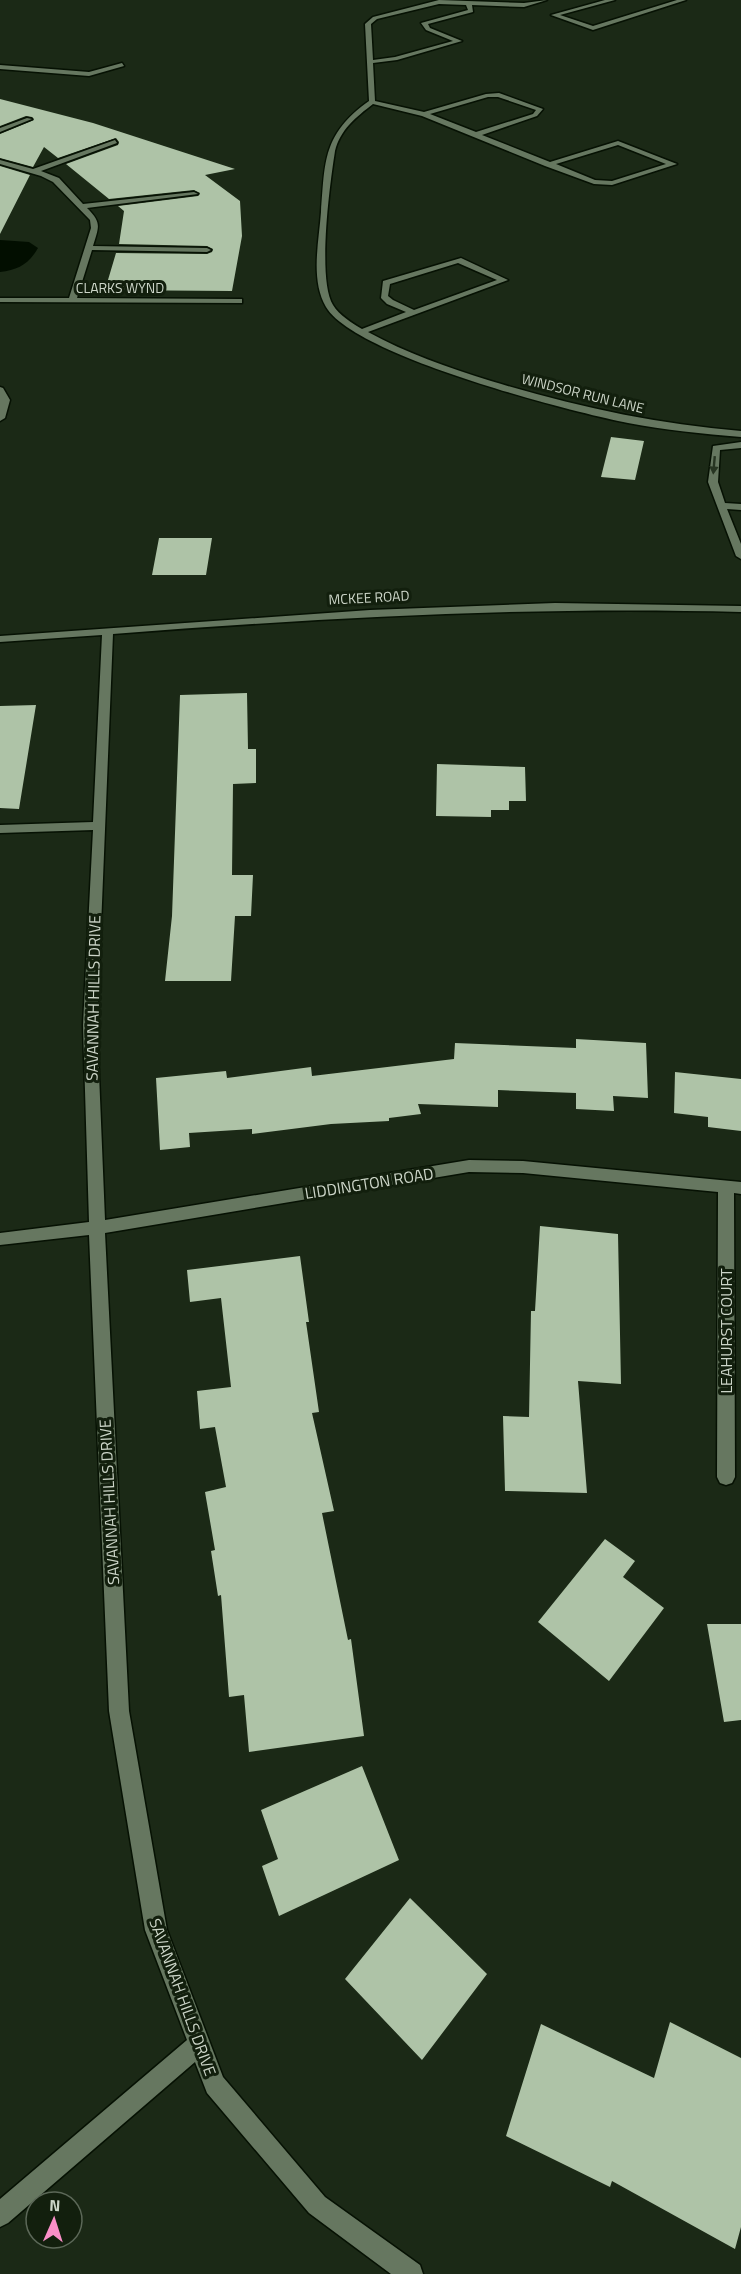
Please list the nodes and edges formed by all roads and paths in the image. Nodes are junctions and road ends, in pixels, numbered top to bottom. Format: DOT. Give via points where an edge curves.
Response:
graph roads {
  1 [pos="544,0"];
  2 [pos="612,0"];
  3 [pos="683,0"];
  4 [pos="468,2"];
  5 [pos="524,5"];
  6 [pos="534,8"];
  7 [pos="544,12"];
  8 [pos="554,15"];
  9 [pos="369,62"];
  10 [pos="122,65"];
  11 [pos="0,67"];
  12 [pos="372,102"];
  13 [pos="424,114"];
  14 [pos="29,119"];
  15 [pos="0,130"];
  16 [pos="474,135"];
  17 [pos="115,142"];
  18 [pos="0,162"];
  19 [pos="547,165"];
  20 [pos="34,171"];
  21 [pos="194,194"];
  22 [pos="81,206"];
  23 [pos="88,248"];
  24 [pos="207,250"];
  25 [pos="0,300"];
  26 [pos="72,300"];
  27 [pos="239,301"];
  28 [pos="412,312"];
  29 [pos="360,332"];
  30 [pos="0,390"];
  31 [pos="0,418"];
  32 [pos="740,439"];
  33 [pos="721,506"];
  34 [pos="741,507"];
  35 [pos="741,556"];
  36 [pos="741,609"];
  37 [pos="108,631"];
  38 [pos="0,639"];
  39 [pos="100,826"];
  40 [pos="0,829"];
  41 [pos="734,1187"];
  42 [pos="97,1228"];
  43 [pos="0,1239"];
  44 [pos="726,1477"];
  45 [pos="199,2044"];
  46 [pos="0,2215"];
  47 [pos="411,2274"];
  1 -- 5 [label="street"];
  2 -- 8 [label="street"];
  3 -- 8 [label="street" via="593,28"];
  4 -- 5 [label="street"];
  4 -- 9 [label="street" via="439,2 375,18 368,24"];
  4 -- 9 [label="street" via="471,11 424,23 459,41"];
  5 -- 6 [label="street"];
  7 -- 8 [label="street"];
  9 -- 12 [label="street"];
  10 -- 11 [label="street" via="88,74"];
  12 -- 13 [label="street"];
  12 -- 29 [label="street, WINDSOR RUN LANE" via="335,138 326,195 322,285 331,308"];
  13 -- 16 [label="street"];
  13 -- 16 [label="street" via="488,95 540,109 535,115"];
  14 -- 15 [label="street"];
  16 -- 19 [label="street"];
  17 -- 20 [label="street"];
  18 -- 20 [label="street"];
  19 -- 19 [label="street" via="594,183 612,183 673,164 618,143"];
  20 -- 22 [label="street" via="56,180"];
  21 -- 22 [label="street"];
  22 -- 23 [label="street" via="94,219"];
  23 -- 24 [label="street"];
  23 -- 26 [label="street"];
  25 -- 26 [label="street, CLARKS WYND"];
  26 -- 27 [label="street, CLARKS WYND"];
  28 -- 28 [label="street" via="483,287 504,280 458,260 386,283 384,296"];
  28 -- 29 [label="street"];
  29 -- 32 [label="street, WINDSOR RUN LANE" via="390,348 534,396 629,420"];
  30 -- 31 [label="street" via="6,400"];
  32 -- 33 [label="street, one-way" via="716,448 713,482"];
  33 -- 34 [label="street"];
  33 -- 35 [label="street"];
  36 -- 37 [label="street, MCKEE ROAD" via="628,605 491,607 333,613"];
  37 -- 38 [label="street, MCKEE ROAD"];
  37 -- 39 [label="street, SAVANNAH HILLS DRIVE"];
  39 -- 40 [label="street"];
  39 -- 42 [label="street, SAVANNAH HILLS DRIVE" via="90,1025"];
  41 -- 42 [label="street, LIDDINGTON ROAD" via="523,1167 469,1166"];
  41 -- 44 [label="street, LEAHURST COURT"];
  42 -- 43 [label="street, LIDDINGTON ROAD"];
  42 -- 45 [label="street, SAVANNAH HILLS DRIVE" via="119,1711 156,1930"];
  45 -- 46 [label="street"];
  45 -- 47 [label="street, SAVANNAH HILLS DRIVE" via="215,2085 317,2205"];
}
